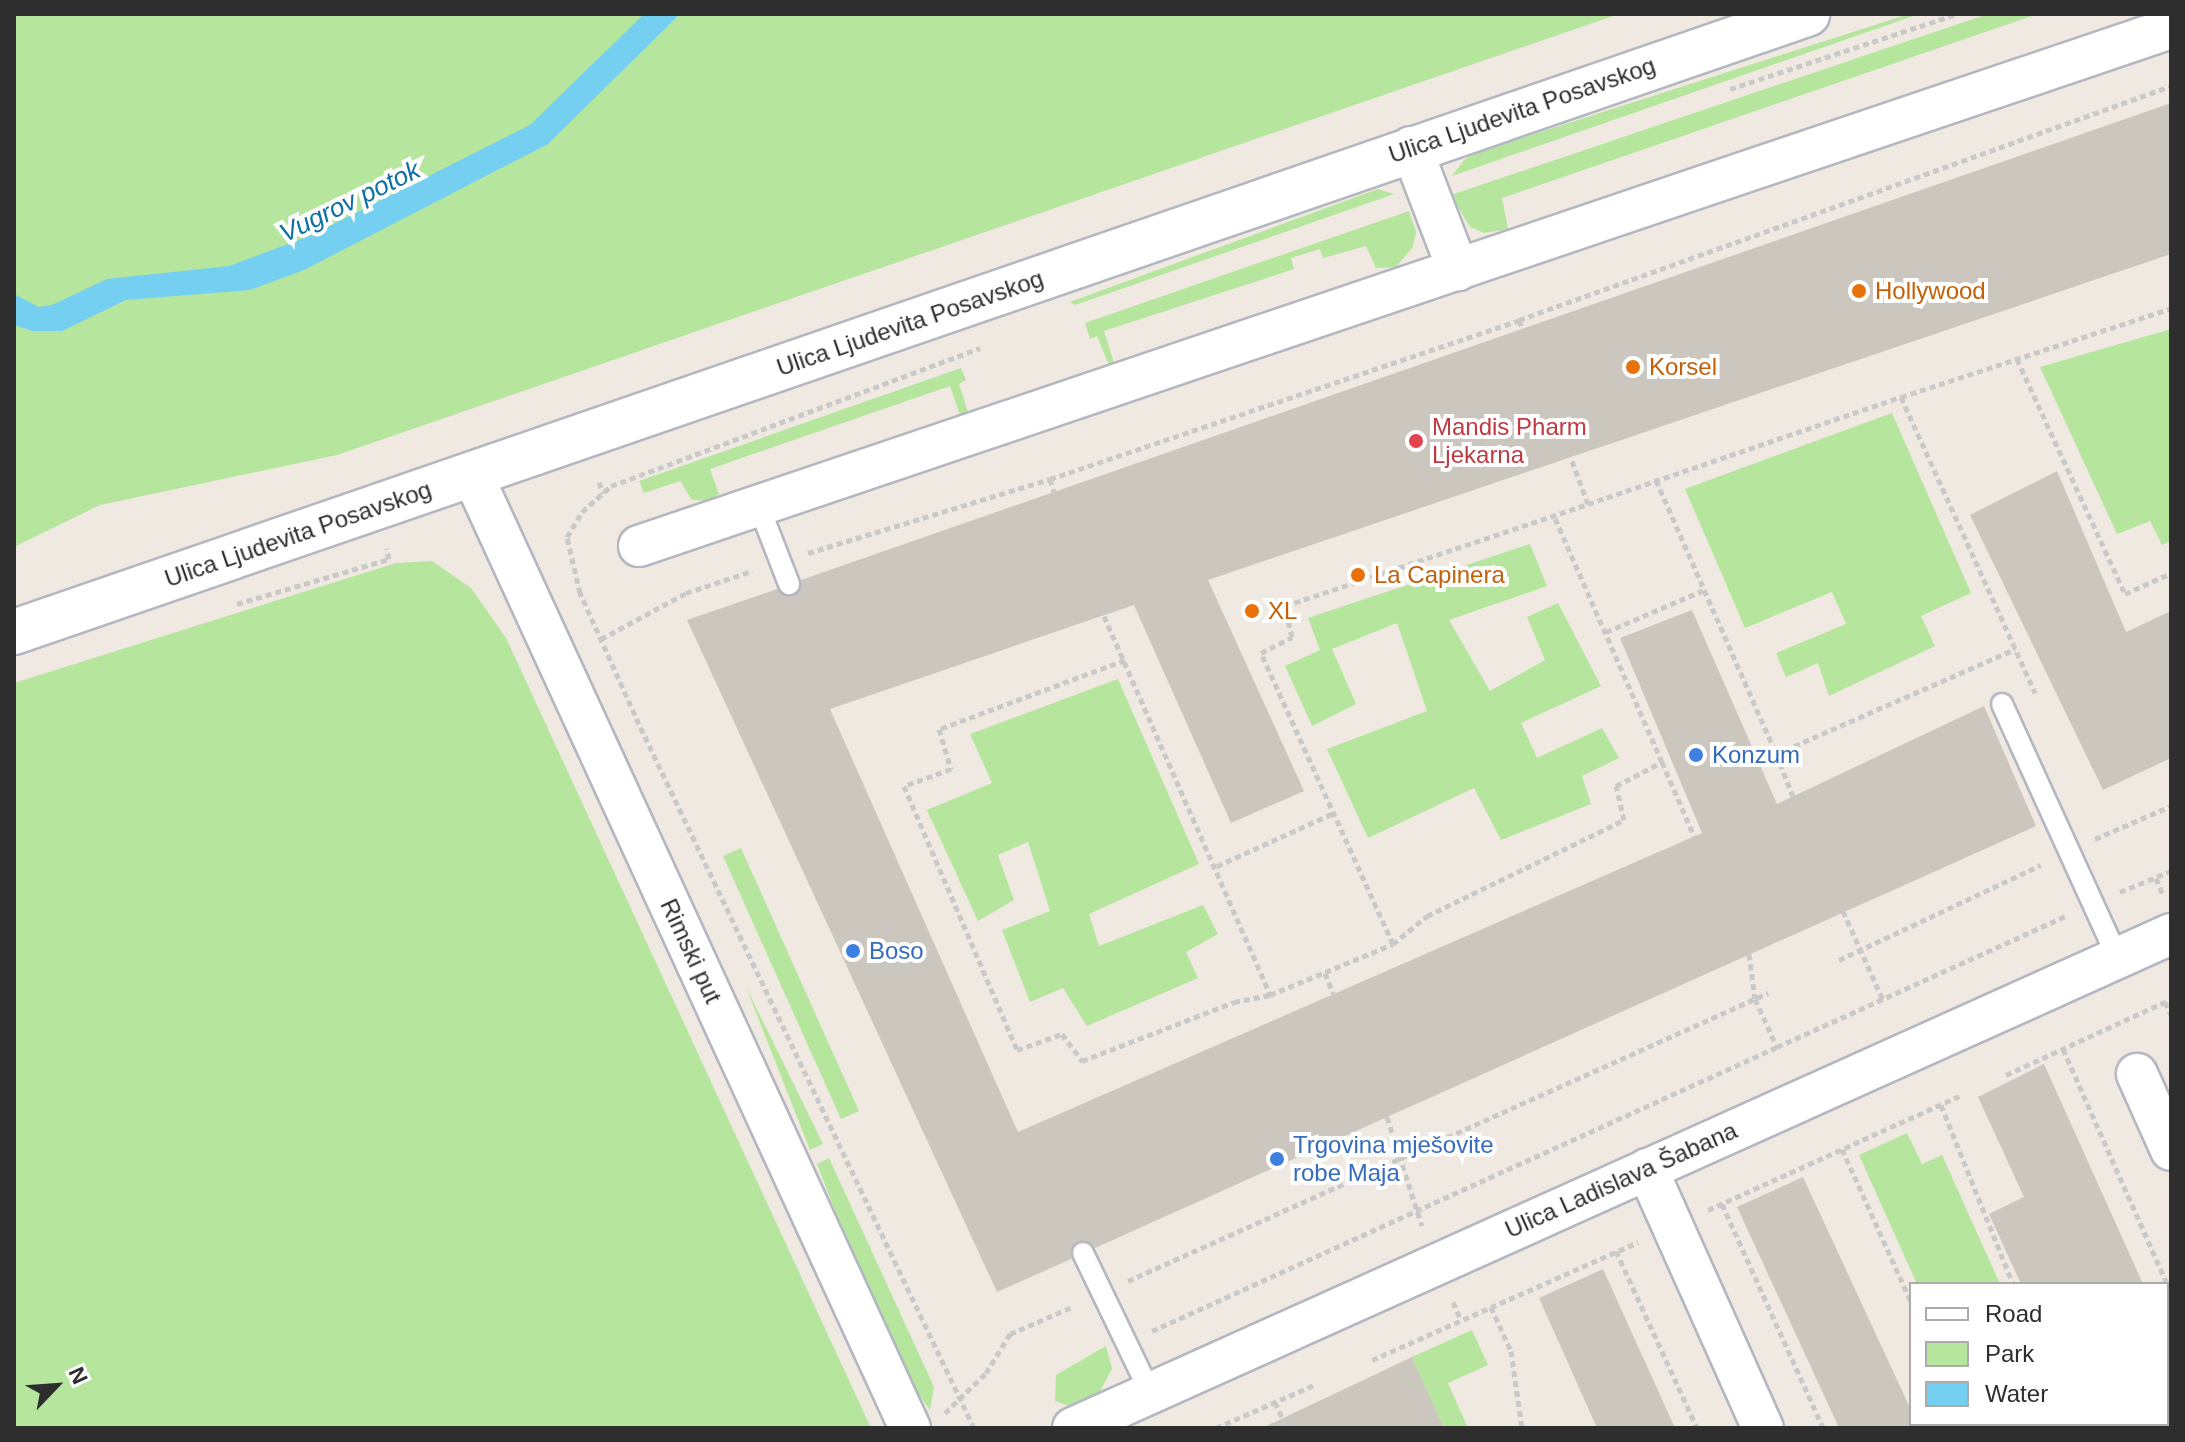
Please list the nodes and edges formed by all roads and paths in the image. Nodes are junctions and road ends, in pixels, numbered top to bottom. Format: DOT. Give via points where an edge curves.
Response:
graph roads {
  1 [pos="1807,14"];
  2 [pos="2171,28"];
  3 [pos="2171,86"];
  4 [pos="1411,147"];
  5 [pos="1458,270"];
  6 [pos="2171,308"];
  7 [pos="1519,320"];
  8 [pos="1522,328"];
  9 [pos="2017,359"];
  10 [pos="1901,397"];
  11 [pos="763,427"];
  12 [pos="1571,458"];
  13 [pos="472,474"];
  14 [pos="1050,479"];
  15 [pos="1656,480"];
  16 [pos="599,482"];
  17 [pos="1054,492"];
  18 [pos="603,493"];
  19 [pos="758,504"];
  20 [pos="1588,504"];
  21 [pos="1554,516"];
  22 [pos="639,546"];
  23 [pos="803,555"];
  24 [pos="389,559"];
  25 [pos="360,566"];
  26 [pos="758,569"];
  27 [pos="2171,573"];
  28 [pos="789,584"];
  29 [pos="1704,590"];
  30 [pos="1104,616"];
  31 [pos="14,632"];
  32 [pos="1606,632"];
  33 [pos="601,639"];
  34 [pos="2015,649"];
  35 [pos="1125,660"];
  36 [pos="2002,704"];
  37 [pos="2041,707"];
  38 [pos="1776,754"];
  39 [pos="1662,762"];
  40 [pos="1793,796"];
  41 [pos="2171,806"];
  42 [pos="1334,813"];
  43 [pos="2093,823"];
  44 [pos="1694,836"];
  45 [pos="2100,837"];
  46 [pos="2090,842"];
  47 [pos="2106,851"];
  48 [pos="2053,859"];
  49 [pos="1217,866"];
  50 [pos="2171,871"];
  51 [pos="2118,878"];
  52 [pos="2124,891"];
  53 [pos="2111,896"];
  54 [pos="1843,911"];
  55 [pos="2078,911"];
  56 [pos="2171,934"];
  57 [pos="1393,944"];
  58 [pos="1860,950"];
  59 [pos="1749,954"];
  60 [pos="2118,958"];
  61 [pos="1839,960"];
  62 [pos="1325,973"];
  63 [pos="1333,993"];
  64 [pos="1768,993"];
  65 [pos="1270,995"];
  66 [pos="1755,999"];
  67 [pos="1883,1000"];
  68 [pos="2168,1001"];
  69 [pos="2171,1015"];
  70 [pos="1777,1047"];
  71 [pos="2063,1049"];
  72 [pos="2137,1074"];
  73 [pos="2006,1075"];
  74 [pos="1959,1096"];
  75 [pos="1941,1105"];
  76 [pos="1387,1117"];
  77 [pos="1842,1149"];
  78 [pos="2171,1150"];
  79 [pos="1403,1157"];
  80 [pos="1647,1169"];
  81 [pos="1722,1204"];
  82 [pos="1418,1210"];
  83 [pos="1695,1217"];
  84 [pos="1425,1235"];
  85 [pos="1653,1235"];
  86 [pos="1616,1251"];
  87 [pos="1083,1253"];
  88 [pos="2012,1282"];
  89 [pos="2166,1282"];
  90 [pos="1116,1286"];
  91 [pos="1909,1298"];
  92 [pos="1086,1300"];
  93 [pos="1491,1307"];
  94 [pos="1126,1343"];
  95 [pos="1372,1360"];
  96 [pos="1316,1384"];
  97 [pos="1150,1392"];
  98 [pos="962,1401"];
  99 [pos="1275,1402"];
  100 [pos="926,1422"];
  101 [pos="974,1428"];
  102 [pos="1073,1428"];
  103 [pos="1216,1428"];
  104 [pos="1287,1428"];
  105 [pos="1522,1428"];
  106 [pos="1697,1428"];
  107 [pos="1763,1428"];
  108 [pos="1823,1428"];
  1 -- 4 [label="main road, Ulica Ljudevita Posavskog"];
  2 -- 5 [label="street"];
  3 -- 7 [label="path"];
  4 -- 5 [label="street"];
  4 -- 13 [label="main road, Ulica Ljudevita Posavskog"];
  5 -- 19 [label="street"];
  6 -- 9 [label="path"];
  7 -- 8 [label="path"];
  7 -- 14 [label="path"];
  9 -- 10 [label="path"];
  9 -- 27 [label="path" via="2125,594"];
  10 -- 15 [label="path"];
  10 -- 34 [label="path"];
  11 -- 18 [label="path" via="669,461"];
  12 -- 20 [label="path"];
  13 -- 31 [label="main road, Ulica Ljudevita Posavskog"];
  13 -- 100 [label="street, Rimski put"];
  14 -- 17 [label="path"];
  14 -- 23 [label="path"];
  15 -- 20 [label="path"];
  15 -- 29 [label="path"];
  16 -- 18 [label="path"];
  18 -- 33 [label="path" via="563,538"];
  19 -- 22 [label="street"];
  19 -- 28 [label="lane"];
  20 -- 21 [label="path"];
  21 -- 32 [label="path"];
  21 -- 42 [label="path" via="1285,606 1292,637 1261,653"];
  24 -- 25 [label="path"];
  26 -- 33 [label="path" via="686,593"];
  29 -- 32 [label="path"];
  29 -- 38 [label="path"];
  30 -- 35 [label="path"];
  32 -- 39 [label="path"];
  33 -- 98 [label="path"];
  34 -- 37 [label="path"];
  34 -- 38 [label="path"];
  35 -- 49 [label="path"];
  35 -- 65 [label="path" via="939,729 951,769 904,786 1017,1050 1062,1034 1082,1061 1234,1002"];
  36 -- 60 [label="lane"];
  38 -- 40 [label="path"];
  39 -- 44 [label="path"];
  39 -- 57 [label="path" via="1616,786 1624,820 1427,916"];
  41 -- 45 [label="path"];
  42 -- 49 [label="path"];
  42 -- 57 [label="path"];
  43 -- 45 [label="path"];
  45 -- 46 [label="path"];
  45 -- 47 [label="path"];
  48 -- 58 [label="path"];
  49 -- 65 [label="path"];
  50 -- 52 [label="path"];
  51 -- 52 [label="path"];
  52 -- 53 [label="path"];
  54 -- 58 [label="path"];
  55 -- 67 [label="path"];
  56 -- 60 [label="street, Ulica Ladislava Šabana"];
  57 -- 62 [label="path"];
  58 -- 61 [label="path"];
  58 -- 67 [label="path"];
  59 -- 66 [label="path"];
  60 -- 80 [label="street, Ulica Ladislava Šabana"];
  62 -- 63 [label="path"];
  62 -- 65 [label="path"];
  64 -- 66 [label="path"];
  66 -- 70 [label="path"];
  66 -- 79 [label="path"];
  67 -- 70 [label="path"];
  68 -- 69 [label="path"];
  68 -- 71 [label="path"];
  70 -- 82 [label="path"];
  71 -- 73 [label="path"];
  71 -- 89 [label="path"];
  72 -- 78 [label="street"];
  74 -- 75 [label="path"];
  75 -- 77 [label="path"];
  75 -- 88 [label="path"];
  76 -- 79 [label="path"];
  77 -- 81 [label="path"];
  77 -- 91 [label="path"];
  79 -- 82 [label="path"];
  79 -- 90 [label="path"];
  80 -- 97 [label="street, Ulica Ladislava Šabana"];
  80 -- 107 [label="street"];
  81 -- 83 [label="path"];
  81 -- 108 [label="path"];
  82 -- 84 [label="path"];
  82 -- 94 [label="path"];
  85 -- 86 [label="path"];
  86 -- 93 [label="path"];
  86 -- 106 [label="path"];
  87 -- 94 [label="lane"];
  92 -- 98 [label="path" via="1010,1334"];
  93 -- 95 [label="path"];
  93 -- 105 [label="path" via="1511,1351"];
  94 -- 97 [label="lane"];
  96 -- 99 [label="path"];
  97 -- 102 [label="street, Ulica Ladislava Šabana"];
  98 -- 100 [label="path"];
  98 -- 101 [label="path"];
  99 -- 103 [label="path"];
  99 -- 104 [label="path"];
}
